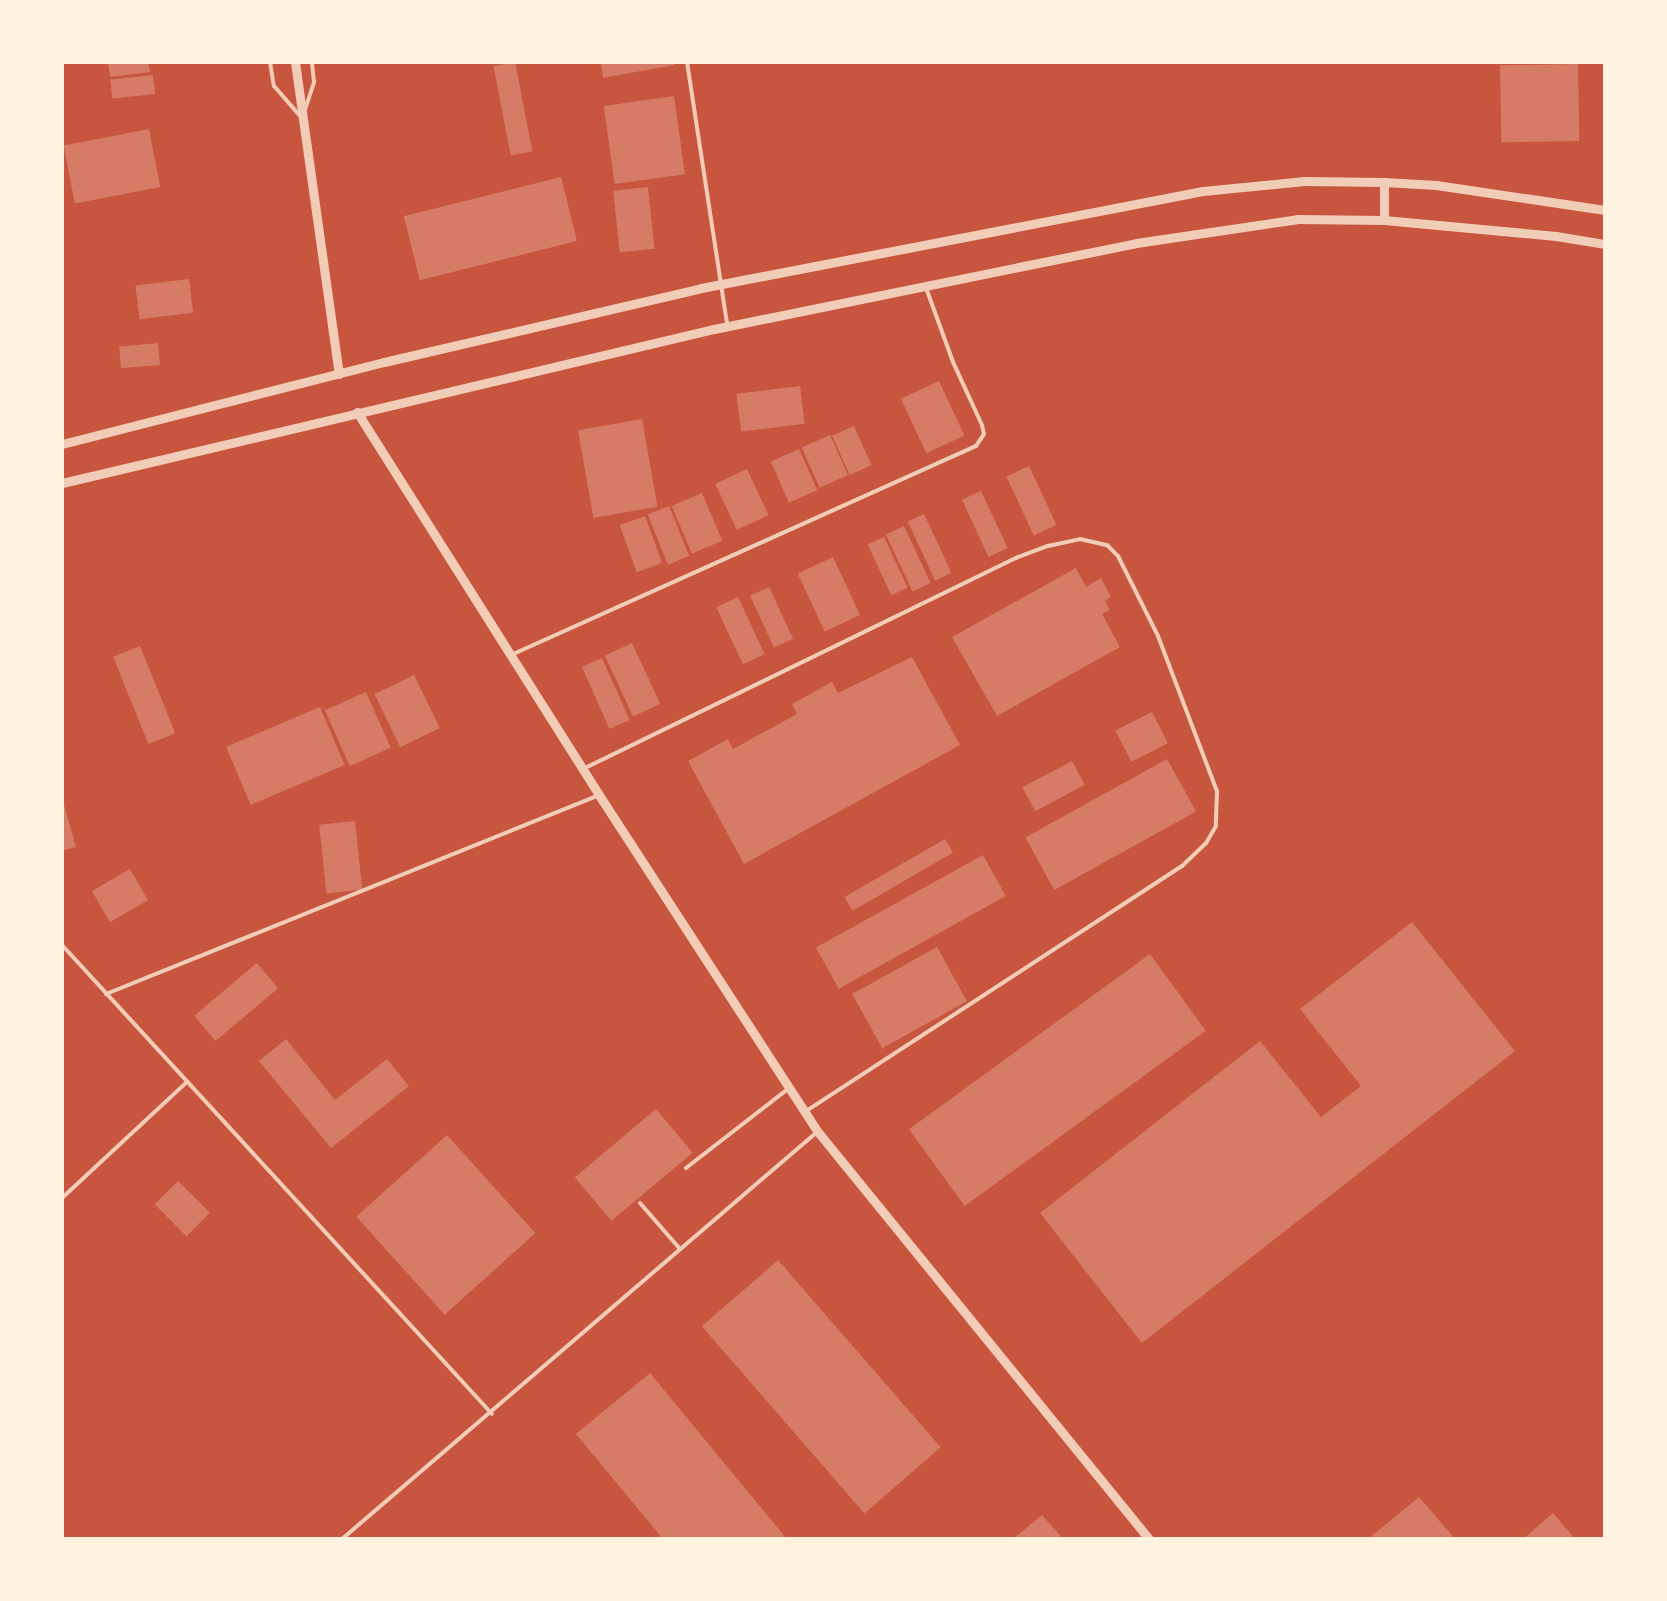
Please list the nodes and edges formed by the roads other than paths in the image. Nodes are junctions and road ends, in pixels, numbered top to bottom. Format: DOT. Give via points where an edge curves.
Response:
graph roads {
  1 [pos="270,62"];
  2 [pos="295,62"];
  3 [pos="312,62"];
  4 [pos="687,62"];
  5 [pos="303,119"];
  6 [pos="1384,182"];
  7 [pos="1605,210"];
  8 [pos="1384,220"];
  9 [pos="1605,244"];
  10 [pos="721,285"];
  11 [pos="925,286"];
  12 [pos="727,326"];
  13 [pos="339,374"];
  14 [pos="357,412"];
  15 [pos="62,444"];
  16 [pos="62,483"];
  17 [pos="511,655"];
  18 [pos="582,769"];
  19 [pos="599,795"];
  20 [pos="62,945"];
  21 [pos="106,994"];
  22 [pos="187,1082"];
  23 [pos="789,1088"];
  24 [pos="805,1111"];
  25 [pos="818,1132"];
  26 [pos="686,1168"];
  27 [pos="62,1198"];
  28 [pos="640,1203"];
  29 [pos="681,1250"];
  30 [pos="492,1414"];
  31 [pos="342,1539"];
  32 [pos="1149,1539"];
  1 -- 5 [label="lane" via="274,86"];
  2 -- 5 [label="street"];
  3 -- 5 [label="lane" via="314,82"];
  4 -- 10 [label="lane"];
  5 -- 13 [label="street"];
  6 -- 7 [label="street"];
  6 -- 8 [label="street"];
  6 -- 10 [label="street" via="1305,181 1203,191"];
  8 -- 9 [label="street"];
  8 -- 11 [label="street" via="1298,219 1136,243"];
  10 -- 12 [label="lane"];
  10 -- 13 [label="street"];
  11 -- 12 [label="street"];
  11 -- 17 [label="lane" via="982,425 984,434 976,446"];
  12 -- 14 [label="street"];
  13 -- 15 [label="street"];
  14 -- 16 [label="street"];
  14 -- 17 [label="street"];
  17 -- 18 [label="street"];
  18 -- 19 [label="street"];
  18 -- 24 [label="lane" via="1016,558 1080,539 1107,545 1118,556 1158,636 1217,791 1216,826 1182,866"];
  19 -- 21 [label="lane"];
  19 -- 23 [label="street"];
  20 -- 21 [label="lane"];
  21 -- 22 [label="lane"];
  22 -- 27 [label="lane"];
  22 -- 30 [label="lane"];
  23 -- 24 [label="street"];
  23 -- 26 [label="lane"];
  24 -- 25 [label="street"];
  25 -- 29 [label="lane"];
  25 -- 32 [label="street"];
  28 -- 29 [label="lane"];
  29 -- 30 [label="lane"];
  30 -- 31 [label="lane"];
}
